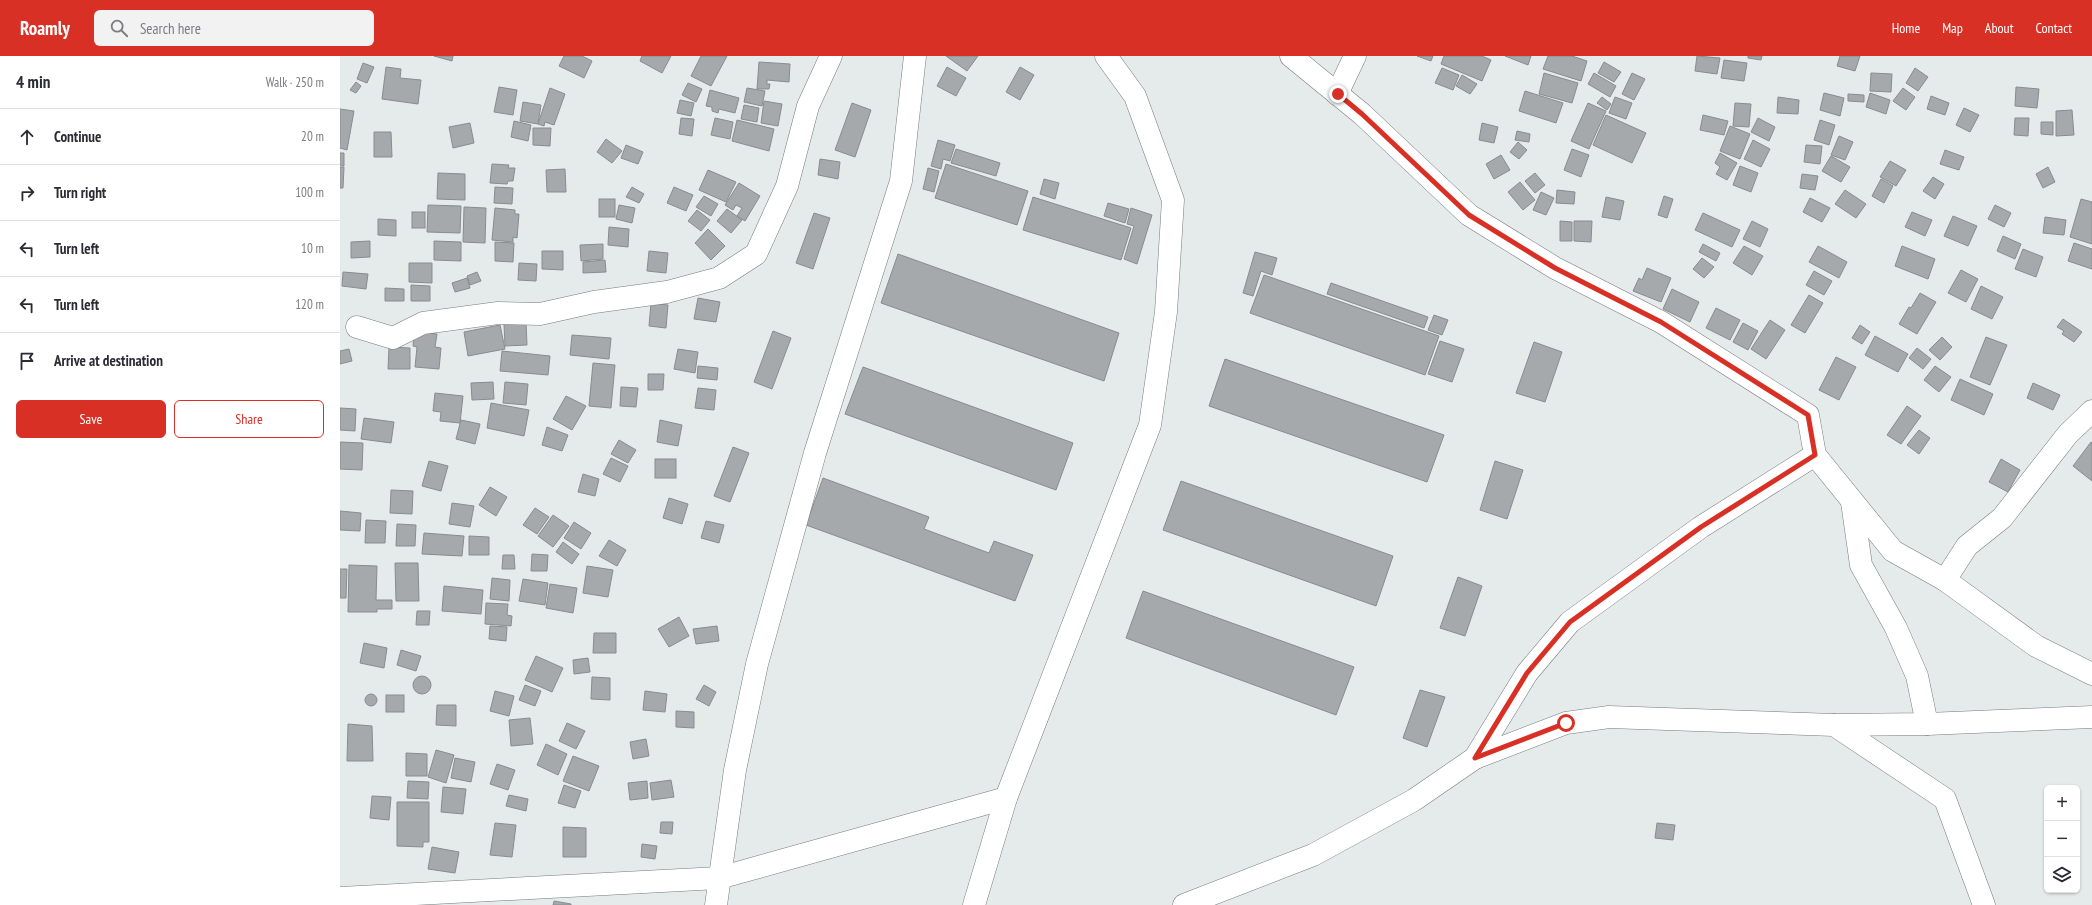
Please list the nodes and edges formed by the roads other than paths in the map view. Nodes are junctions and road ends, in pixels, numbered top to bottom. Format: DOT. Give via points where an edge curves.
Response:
graph roads {
  1 [pos="831,56"];
  2 [pos="915,56"];
  3 [pos="1106,56"];
  4 [pos="1291,56"];
  5 [pos="1355,56"];
  6 [pos="1338,94"];
  7 [pos="357,326"];
  8 [pos="2092,411"];
  9 [pos="1815,455"];
  10 [pos="1852,502"];
  11 [pos="1945,580"];
  12 [pos="2092,674"];
  13 [pos="2092,717"];
  14 [pos="1927,724"];
  15 [pos="1834,725"];
  16 [pos="1475,758"];
  17 [pos="1006,798"];
  18 [pos="719,878"];
  19 [pos="340,898"];
  20 [pos="716,905"];
  21 [pos="974,905"];
  22 [pos="1184,905"];
  23 [pos="1984,905"];
  1 -- 7 [label="street" via="808,106 788,186 756,254 719,278 667,292 594,302 540,314 498,313 423,323 393,338"];
  2 -- 18 [label="street" via="901,180 815,453 757,664 735,770"];
  3 -- 17 [label="street" via="1135,96 1173,200 1166,312 1150,425"];
  4 -- 6 [label="street"];
  5 -- 6 [label="street"];
  6 -- 9 [label="street" via="1469,215 1555,268 1661,322 1808,415"];
  8 -- 11 [label="street" via="2068,434 2002,518 1967,546"];
  9 -- 10 [label="street"];
  9 -- 16 [label="street" via="1701,527 1570,622 1527,673"];
  10 -- 11 [label="street" via="1893,551"];
  10 -- 14 [label="street" via="1862,565 1896,628 1917,676"];
  11 -- 12 [label="street" via="2036,646"];
  13 -- 14 [label="street"];
  14 -- 15 [label="street"];
  15 -- 16 [label="street" via="1609,717 1566,723"];
  15 -- 23 [label="street" via="1945,800"];
  16 -- 22 [label="street" via="1414,800 1313,855"];
  17 -- 18 [label="street"];
  17 -- 21 [label="street"];
  18 -- 19 [label="street"];
  18 -- 20 [label="street"];
}
